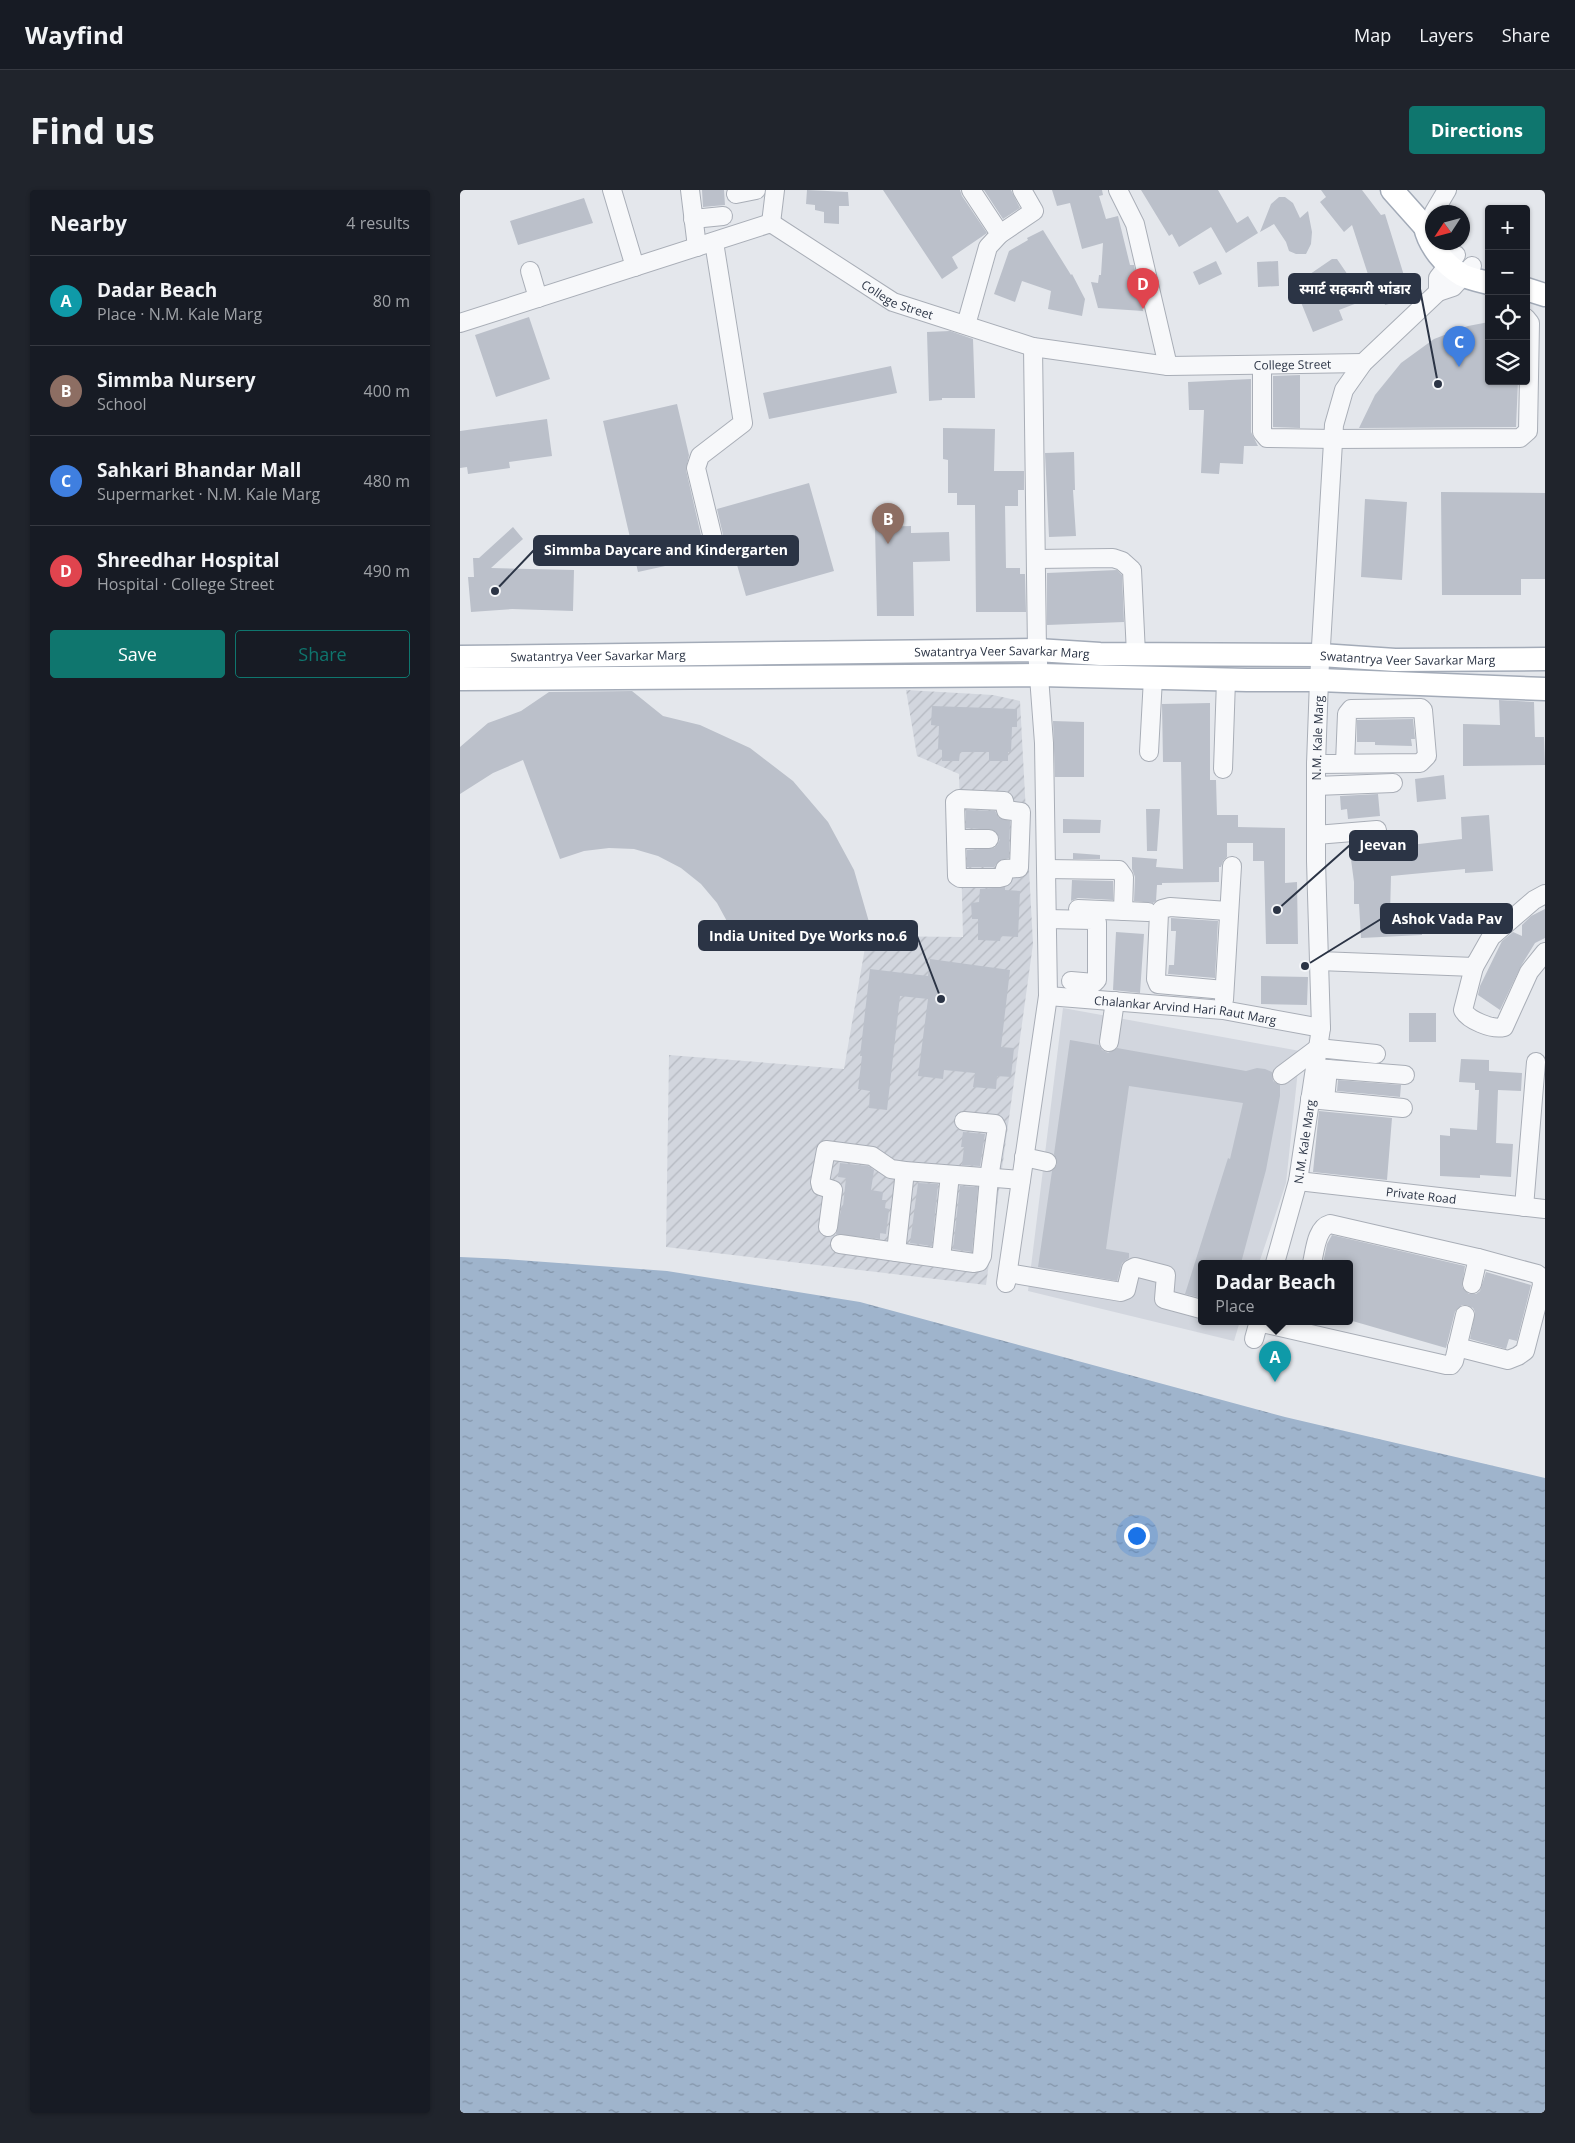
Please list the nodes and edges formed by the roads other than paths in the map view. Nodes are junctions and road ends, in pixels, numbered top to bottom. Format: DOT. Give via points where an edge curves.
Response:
graph roads {
  1 [pos="612,190"];
  2 [pos="690,190"];
  3 [pos="756,190"];
  4 [pos="775,190"];
  5 [pos="971,190"];
  6 [pos="1022,190"];
  7 [pos="1118,190"];
  8 [pos="1392,190"];
  9 [pos="1447,190"];
  10 [pos="736,194"];
  11 [pos="1439,205"];
  12 [pos="723,216"];
  13 [pos="1425,216"];
  14 [pos="693,218"];
  15 [pos="772,223"];
  16 [pos="1000,234"];
  17 [pos="714,242"];
  18 [pos="696,247"];
  19 [pos="1444,250"];
  20 [pos="1463,262"];
  21 [pos="635,267"];
  22 [pos="530,271"];
  23 [pos="1485,280"];
  24 [pos="1530,290"];
  25 [pos="1545,295"];
  26 [pos="538,298"];
  27 [pos="460,323"];
  28 [pos="966,325"];
  29 [pos="1530,340"];
  30 [pos="1033,346"];
  31 [pos="1363,363"];
  32 [pos="1262,365"];
  33 [pos="1168,366"];
  34 [pos="1334,439"];
  35 [pos="717,555"];
  36 [pos="1036,559"];
  37 [pos="1037,650"];
  38 [pos="1136,654"];
  39 [pos="1321,655"];
  40 [pos="460,658"];
  41 [pos="1545,659"];
  42 [pos="1040,675"];
  43 [pos="1153,678"];
  44 [pos="460,679"];
  45 [pos="1226,680"];
  46 [pos="1319,680"];
  47 [pos="1383,682"];
  48 [pos="1545,689"];
  49 [pos="1383,708"];
  50 [pos="1149,752"];
  51 [pos="1345,763"];
  52 [pos="1316,764"];
  53 [pos="1223,769"];
  54 [pos="1393,783"];
  55 [pos="1316,786"];
  56 [pos="1377,830"];
  57 [pos="1316,835"];
  58 [pos="956,839"];
  59 [pos="989,839"];
  60 [pos="1020,839"];
  61 [pos="1046,839"];
  62 [pos="1232,866"];
  63 [pos="1046,868"];
  64 [pos="1545,894"];
  65 [pos="1123,911"];
  66 [pos="1228,911"];
  67 [pos="1148,912"];
  68 [pos="1047,913"];
  69 [pos="1545,952"];
  70 [pos="1319,961"];
  71 [pos="1474,967"];
  72 [pos="1071,981"];
  73 [pos="1224,990"];
  74 [pos="1048,996"];
  75 [pos="1115,1002"];
  76 [pos="1223,1010"];
  77 [pos="1321,1028"];
  78 [pos="1109,1042"];
  79 [pos="1318,1048"];
  80 [pos="1376,1054"];
  81 [pos="1536,1062"];
  82 [pos="1322,1068"];
  83 [pos="1282,1075"];
  84 [pos="1405,1075"];
  85 [pos="1318,1100"];
  86 [pos="1403,1108"];
  87 [pos="964,1121"];
  88 [pos="1024,1157"];
  89 [pos="1047,1162"];
  90 [pos="905,1171"];
  91 [pos="950,1175"];
  92 [pos="989,1178"];
  93 [pos="1021,1180"];
  94 [pos="1298,1182"];
  95 [pos="1524,1207"];
  96 [pos="1545,1209"];
  97 [pos="828,1227"];
  98 [pos="840,1244"];
  99 [pos="896,1252"];
  100 [pos="940,1258"];
  101 [pos="1478,1258"];
  102 [pos="1276,1260"];
  103 [pos="1313,1260"];
  104 [pos="1472,1284"];
  105 [pos="1198,1308"];
  106 [pos="1465,1315"];
  107 [pos="1296,1325"];
  108 [pos="1257,1327"];
  109 [pos="1457,1347"];
  1 -- 21 [label="street"];
  2 -- 14 [label="street"];
  3 -- 10 [label="street"];
  4 -- 15 [label="street"];
  5 -- 16 [label="street"];
  6 -- 16 [label="street" via="1034,211"];
  7 -- 33 [label="street" via="1136,224"];
  8 -- 13 [label="main road"];
  9 -- 11 [label="street"];
  12 -- 14 [label="street"];
  14 -- 18 [label="street"];
  15 -- 17 [label="street"];
  15 -- 28 [label="street, College Street" via="893,302"];
  16 -- 28 [label="street" via="988,247"];
  17 -- 18 [label="street"];
  17 -- 35 [label="street" via="743,423 700,456 696,468"];
  18 -- 21 [label="street"];
  19 -- 20 [label="main road"];
  20 -- 23 [label="main road"];
  20 -- 31 [label="street, N.M. Kale Marg" via="1453,288 1438,292"];
  21 -- 26 [label="street"];
  22 -- 26 [label="street"];
  24 -- 25 [label="main road"];
  26 -- 27 [label="street"];
  28 -- 30 [label="street, College Street"];
  29 -- 34 [label="street" via="1528,431 1520,438"];
  30 -- 33 [label="street, College Street"];
  30 -- 36 [label="street"];
  31 -- 32 [label="street, College Street"];
  31 -- 34 [label="street, N.M. Kale Marg" via="1344,390 1334,425"];
  32 -- 33 [label="street, College Street"];
  32 -- 34 [label="street" via="1264,436"];
  34 -- 39 [label="street, N.M. Kale Marg"];
  36 -- 37 [label="street"];
  36 -- 38 [label="street" via="1113,558 1128,565 1132,570"];
  37 -- 38 [label="main road, Swatantrya Veer Savarkar Marg"];
  37 -- 40 [label="main road, Swatantrya Veer Savarkar Marg"];
  37 -- 42 [label="street"];
  38 -- 39 [label="main road, Swatantrya Veer Savarkar Marg"];
  39 -- 41 [label="main road, Swatantrya Veer Savarkar Marg" via="1395,660"];
  39 -- 46 [label="street, N.M. Kale Marg"];
  42 -- 43 [label="main road, Swatantrya Veer Savarkar Marg"];
  42 -- 44 [label="main road, Swatantrya Veer Savarkar Marg"];
  42 -- 61 [label="street"];
  43 -- 45 [label="main road, Swatantrya Veer Savarkar Marg"];
  43 -- 50 [label="street"];
  45 -- 46 [label="main road, Swatantrya Veer Savarkar Marg"];
  45 -- 53 [label="street"];
  46 -- 47 [label="main road, Swatantrya Veer Savarkar Marg"];
  46 -- 52 [label="street, N.M. Kale Marg"];
  47 -- 48 [label="main road, Swatantrya Veer Savarkar Marg"];
  47 -- 49 [label="street"];
  49 -- 51 [label="street" via="1353,708 1348,712"];
  49 -- 51 [label="street" via="1423,710 1425,759 1420,762"];
  51 -- 52 [label="street"];
  52 -- 55 [label="street, N.M. Kale Marg"];
  54 -- 55 [label="street"];
  55 -- 57 [label="street, N.M. Kale Marg"];
  56 -- 57 [label="street" via="1350,829"];
  57 -- 70 [label="street, N.M. Kale Marg"];
  58 -- 59 [label="street"];
  58 -- 60 [label="street" via="957,876 960,878 999,878 1003,877 1005,868 1020,866"];
  58 -- 60 [label="street" via="955,802 959,799 1004,802 1006,810 1020,811"];
  60 -- 61 [label="street"];
  61 -- 63 [label="street"];
  62 -- 66 [label="street"];
  63 -- 65 [label="street" via="1119,870 1124,877"];
  63 -- 68 [label="street"];
  64 -- 71 [label="street" via="1492,937"];
  65 -- 67 [label="street"];
  65 -- 68 [label="street"];
  66 -- 73 [label="street"];
  66 -- 73 [label="street" via="1165,908 1159,913 1158,932 1158,984"];
  68 -- 72 [label="street" via="1097,923 1097,980 1094,983"];
  68 -- 74 [label="street"];
  69 -- 71 [label="street" via="1529,972 1504,1027 1471,1019 1463,1010"];
  70 -- 71 [label="street"];
  70 -- 77 [label="street, N.M. Kale Marg"];
  73 -- 76 [label="street"];
  74 -- 75 [label="street, Chalankar Arvind Hari Raut Marg"];
  74 -- 88 [label="street"];
  75 -- 76 [label="street, Chalankar Arvind Hari Raut Marg"];
  75 -- 78 [label="street"];
  76 -- 77 [label="street, Chalankar Arvind Hari Raut Marg"];
  77 -- 79 [label="street, N.M. Kale Marg"];
  79 -- 80 [label="street"];
  79 -- 82 [label="street, N.M. Kale Marg"];
  79 -- 83 [label="street"];
  81 -- 95 [label="street"];
  82 -- 84 [label="street"];
  82 -- 85 [label="street, N.M. Kale Marg"];
  85 -- 86 [label="street"];
  85 -- 94 [label="street, N.M. Kale Marg"];
  87 -- 92 [label="street" via="996,1126"];
  88 -- 89 [label="street"];
  88 -- 93 [label="street"];
  90 -- 91 [label="street"];
  90 -- 97 [label="street" via="891,1169 872,1156 826,1150 820,1182 833,1190"];
  90 -- 99 [label="street"];
  91 -- 92 [label="street"];
  91 -- 100 [label="street"];
  92 -- 93 [label="street"];
  92 -- 100 [label="street" via="981,1260 974,1264"];
  93 -- 105 [label="street" via="1007,1278 1121,1292 1126,1290 1134,1267 1166,1275 1164,1299"];
  94 -- 95 [label="street, Private Road"];
  94 -- 102 [label="street, N.M. Kale Marg"];
  95 -- 96 [label="street, Private Road"];
  98 -- 99 [label="street"];
  99 -- 100 [label="street"];
  101 -- 103 [label="street" via="1330,1224 1321,1231"];
  101 -- 104 [label="street"];
  101 -- 109 [label="street" via="1537,1274 1542,1285 1525,1351 1508,1360"];
  106 -- 109 [label="street"];
  107 -- 108 [label="street"];
  107 -- 109 [label="street" via="1446,1365 1454,1361"];
}
